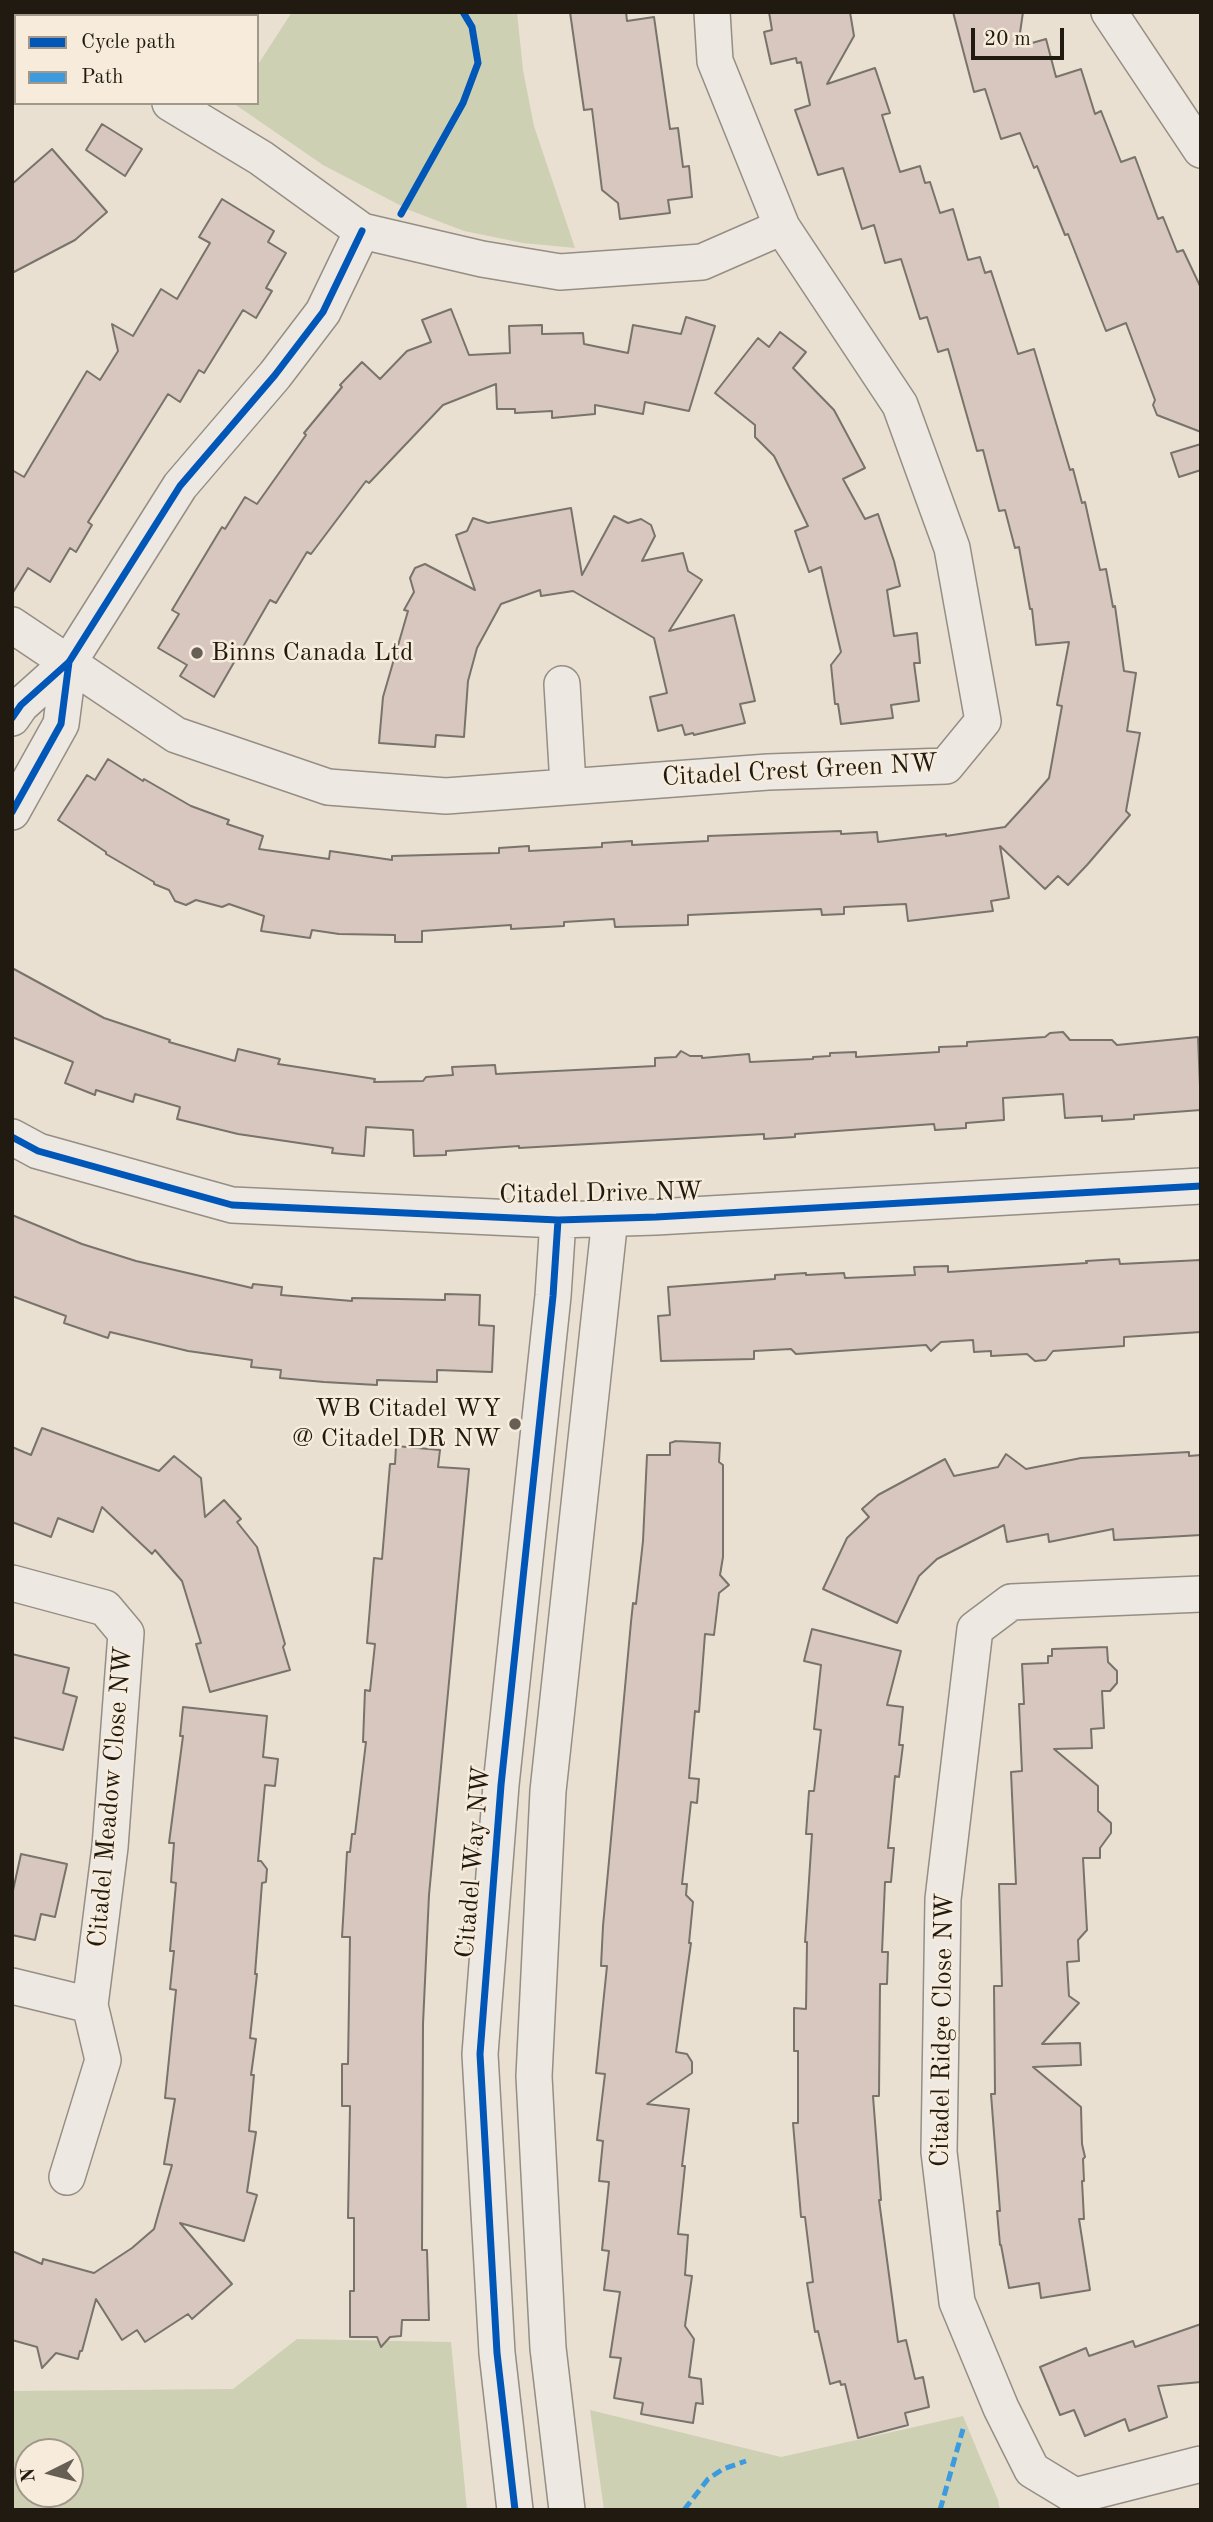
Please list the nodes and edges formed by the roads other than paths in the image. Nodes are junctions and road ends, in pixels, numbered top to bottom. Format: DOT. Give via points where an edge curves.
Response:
graph roads {
  1 [pos="712,12"];
  2 [pos="1109,12"];
  3 [pos="173,105"];
  4 [pos="1201,150"];
  5 [pos="782,227"];
  6 [pos="362,231"];
  7 [pos="12,625"];
  8 [pos="69,662"];
  9 [pos="562,684"];
  10 [pos="12,718"];
  11 [pos="568,785"];
  12 [pos="12,812"];
  13 [pos="12,1137"];
  14 [pos="1201,1186"];
  15 [pos="610,1218"];
  16 [pos="558,1220"];
  17 [pos="12,1583"];
  18 [pos="1201,1594"];
  19 [pos="501,1785"];
  20 [pos="548,1791"];
  21 [pos="12,1986"];
  22 [pos="90,2005"];
  23 [pos="67,2177"];
  24 [pos="548,2348"];
  25 [pos="497,2353"];
  26 [pos="1201,2463"];
  27 [pos="515,2510"];
  28 [pos="567,2510"];
  1 -- 5 [label="street, Citadel Crest Green NW" via="715,61"];
  2 -- 4 [label="street"];
  3 -- 6 [label="street" via="261,158"];
  5 -- 6 [label="street" via="702,262 560,272 482,260"];
  5 -- 11 [label="street, Citadel Crest Green NW" via="900,405 952,548 983,721 946,766"];
  6 -- 8 [label="street" via="323,312 180,486"];
  7 -- 8 [label="street, Citadel Crest Green NW"];
  8 -- 10 [label="street"];
  8 -- 11 [label="street, Citadel Crest Green NW" via="176,735 327,787 446,796"];
  8 -- 12 [label="street" via="61,724"];
  9 -- 11 [label="street"];
  13 -- 16 [label="street, Citadel Drive NW" via="38,1151 232,1205"];
  14 -- 15 [label="street, Citadel Drive NW"];
  15 -- 16 [label="street, Citadel Drive NW"];
  15 -- 20 [label="street"];
  16 -- 19 [label="street, Citadel Way NW"];
  17 -- 22 [label="street, Citadel Meadow Close NW" via="105,1608 126,1633 110,1847"];
  18 -- 26 [label="street, Citadel Ridge Close NW" via="1011,1602 975,1629 943,1899 939,2152 957,2302 1032,2470 1075,2496"];
  19 -- 20 [label="street"];
  19 -- 25 [label="street, Citadel Way NW" via="480,2054"];
  20 -- 24 [label="street" via="534,2076"];
  21 -- 22 [label="street"];
  22 -- 23 [label="street, Citadel Meadow Close NW" via="103,2060"];
  24 -- 25 [label="street"];
  24 -- 28 [label="street"];
  25 -- 27 [label="street, Citadel Way NW"];
}
